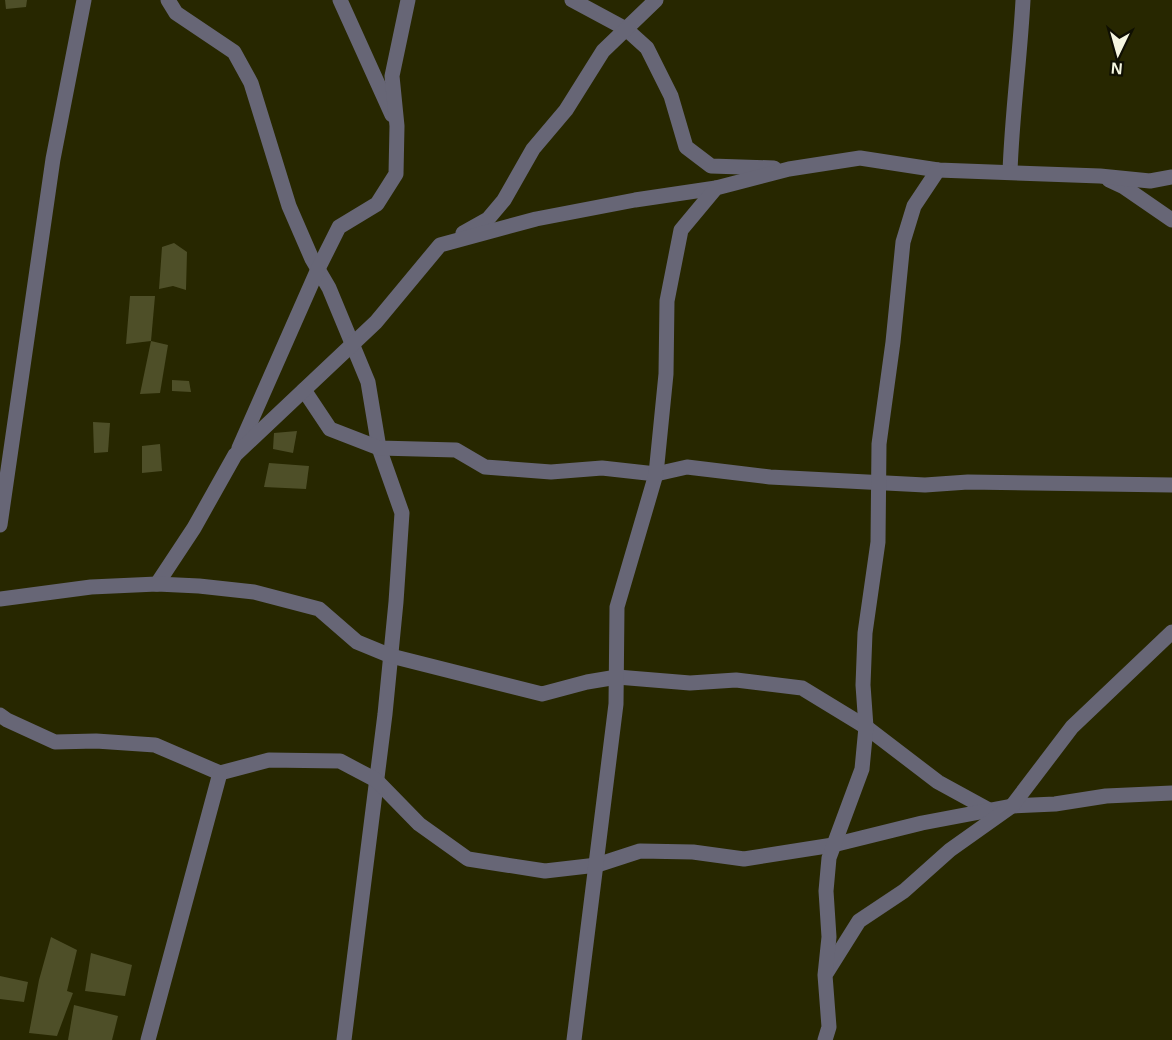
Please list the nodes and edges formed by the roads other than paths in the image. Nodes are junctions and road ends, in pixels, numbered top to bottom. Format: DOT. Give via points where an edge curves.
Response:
graph roads {
  1 [pos="84,0"];
  2 [pos="168,0"];
  3 [pos="340,0"];
  4 [pos="408,0"];
  5 [pos="572,0"];
  6 [pos="656,0"];
  7 [pos="1023,0"];
  8 [pos="626,29"];
  9 [pos="397,126"];
  10 [pos="789,169"];
  11 [pos="938,170"];
  12 [pos="1010,172"];
  13 [pos="1100,176"];
  14 [pos="1172,177"];
  15 [pos="716,188"];
  16 [pos="1172,220"];
  17 [pos="440,245"];
  18 [pos="318,269"];
  19 [pos="353,344"];
  20 [pos="304,390"];
  21 [pos="379,448"];
  22 [pos="236,455"];
  23 [pos="656,474"];
  24 [pos="878,482"];
  25 [pos="1172,485"];
  26 [pos="0,525"];
  27 [pos="157,584"];
  28 [pos="0,599"];
  29 [pos="1172,632"];
  30 [pos="391,656"];
  31 [pos="616,677"];
  32 [pos="0,715"];
  33 [pos="867,727"];
  34 [pos="219,773"];
  35 [pos="376,780"];
  36 [pos="1172,793"];
  37 [pos="1012,806"];
  38 [pos="991,811"];
  39 [pos="833,845"];
  40 [pos="597,865"];
  41 [pos="825,975"];
  42 [pos="148,1040"];
  43 [pos="344,1040"];
  44 [pos="574,1040"];
  45 [pos="825,1040"];
  1 -- 26 [label="street" via="53,159"];
  2 -- 18 [label="street" via="176,13 234,52 250,82 289,206"];
  3 -- 9 [label="street"];
  4 -- 9 [label="street" via="392,76"];
  5 -- 8 [label="street"];
  6 -- 8 [label="street"];
  7 -- 12 [label="street"];
  8 -- 10 [label="street" via="647,48 670,96 686,147 711,166"];
  8 -- 17 [label="street" via="603,51 488,219"];
  9 -- 18 [label="street" via="396,174 377,204 339,227"];
  10 -- 11 [label="street" via="860,158"];
  10 -- 15 [label="street"];
  11 -- 12 [label="street"];
  11 -- 24 [label="street" via="914,206 903,242"];
  12 -- 13 [label="street"];
  13 -- 14 [label="street" via="1150,182"];
  13 -- 16 [label="street" via="1124,187"];
  15 -- 17 [label="street" via="536,219"];
  15 -- 23 [label="street" via="681,230 667,302 666,374"];
  17 -- 19 [label="street"];
  18 -- 19 [label="street"];
  18 -- 22 [label="street"];
  19 -- 20 [label="street"];
  19 -- 21 [label="street" via="368,382"];
  20 -- 21 [label="street" via="330,429"];
  20 -- 22 [label="street"];
  21 -- 23 [label="street" via="456,450 484,467 551,472 602,468"];
  21 -- 30 [label="street" via="402,513"];
  22 -- 27 [label="street"];
  23 -- 24 [label="street" via="687,467 770,477"];
  23 -- 31 [label="street" via="617,607"];
  24 -- 25 [label="street"];
  24 -- 33 [label="street" via="878,542 865,633"];
  27 -- 28 [label="street" via="91,587"];
  27 -- 30 [label="street" via="254,592 319,609 357,642"];
  29 -- 37 [label="street" via="1072,727"];
  30 -- 31 [label="street" via="542,694"];
  30 -- 35 [label="street"];
  31 -- 33 [label="street" via="690,683 736,680 802,688"];
  31 -- 40 [label="street"];
  32 -- 34 [label="street" via="55,742 155,745"];
  33 -- 38 [label="street" via="938,782"];
  33 -- 39 [label="street" via="862,769"];
  34 -- 35 [label="street" via="269,760 340,761"];
  34 -- 42 [label="street"];
  35 -- 40 [label="street" via="419,824 468,859 545,871"];
  35 -- 43 [label="street"];
  36 -- 37 [label="street"];
  37 -- 38 [label="street"];
  37 -- 41 [label="street" via="950,850 904,891 859,921"];
  38 -- 39 [label="street"];
  39 -- 40 [label="street" via="744,859 693,852 640,851"];
  39 -- 41 [label="street" via="826,891 829,937"];
  40 -- 44 [label="street"];
  41 -- 45 [label="street" via="829,1027"];
}
